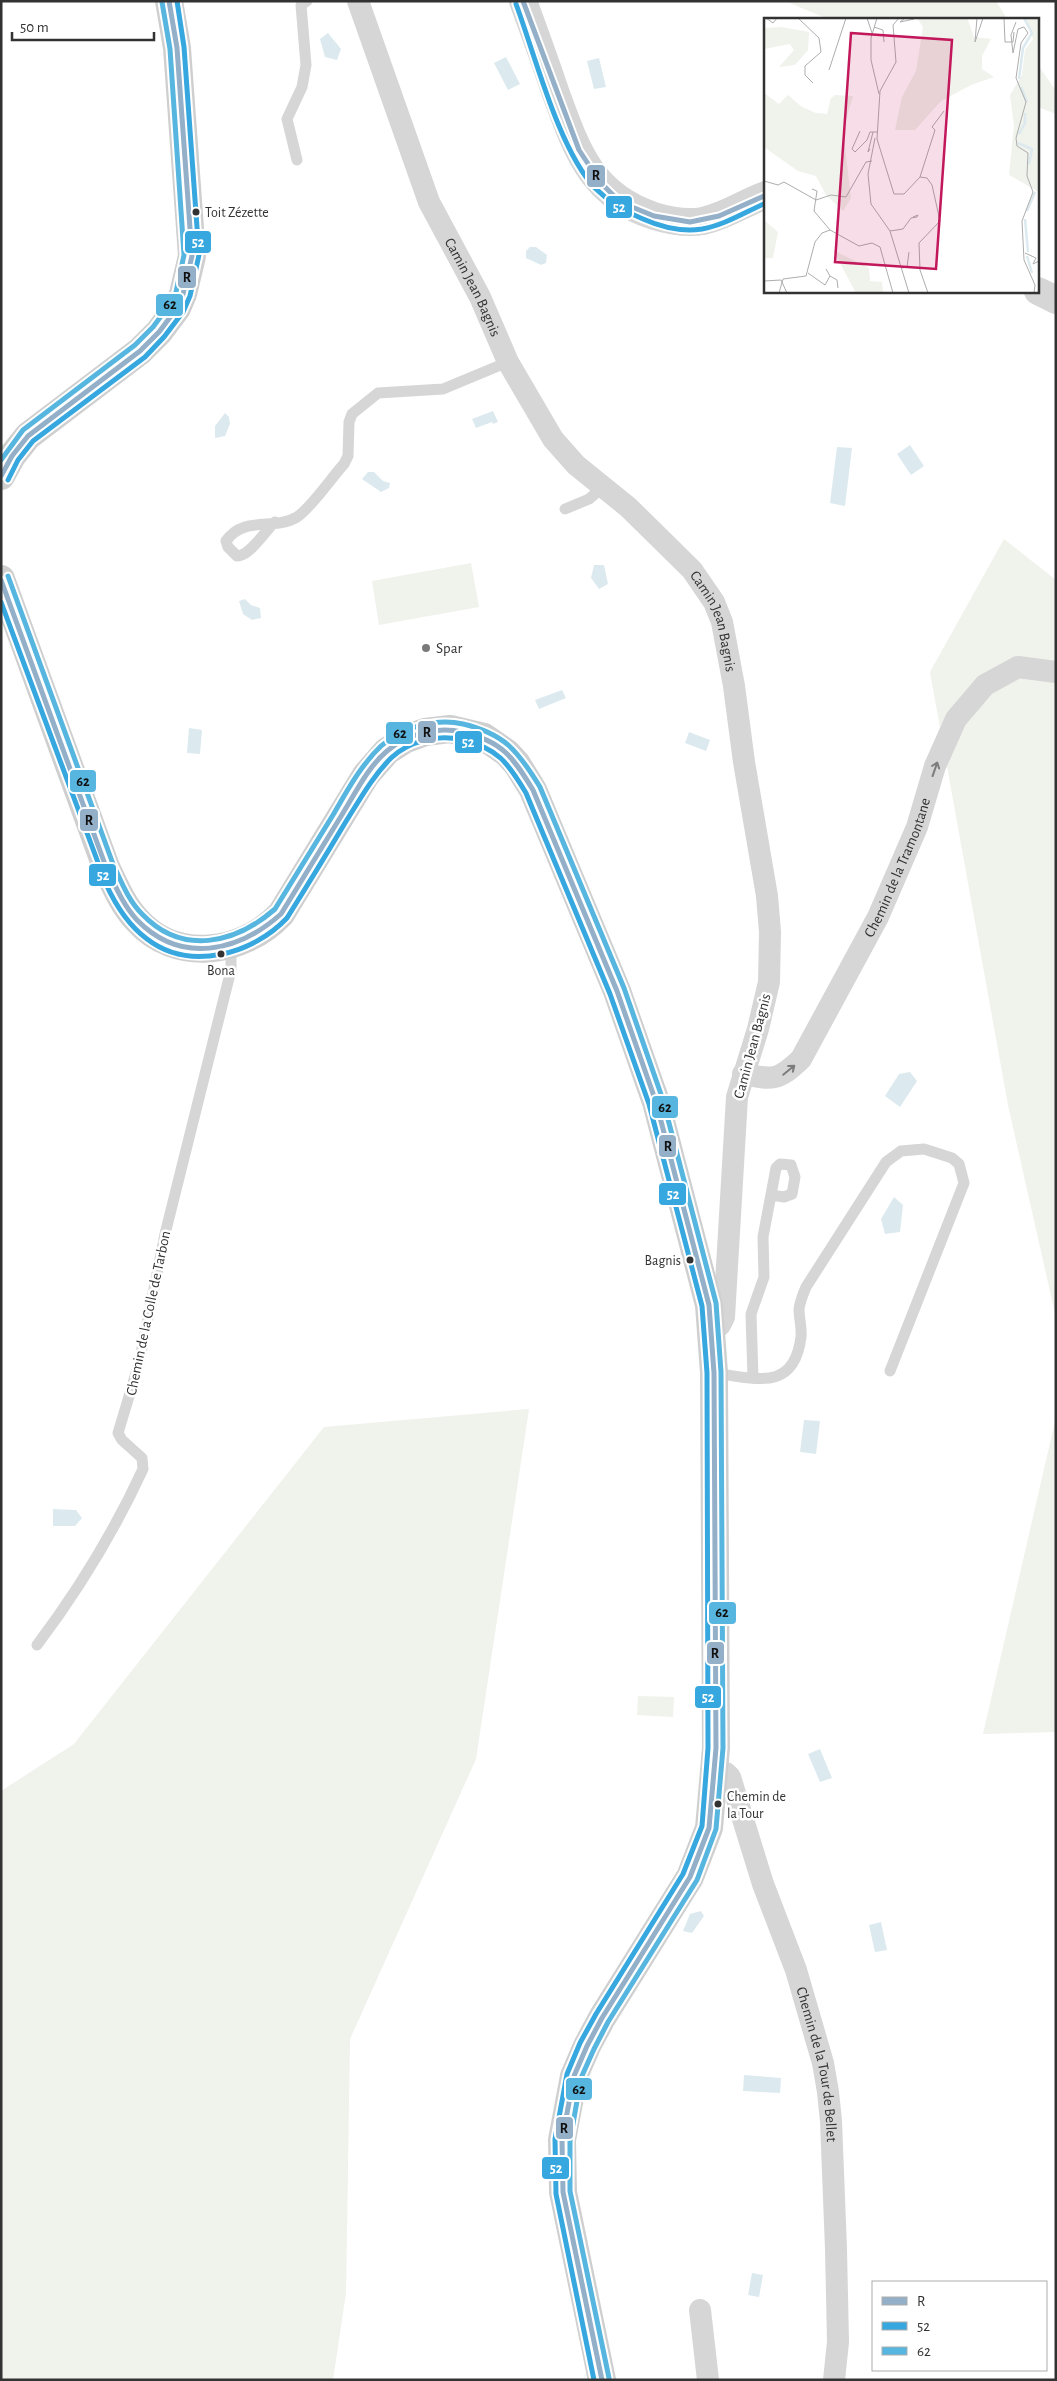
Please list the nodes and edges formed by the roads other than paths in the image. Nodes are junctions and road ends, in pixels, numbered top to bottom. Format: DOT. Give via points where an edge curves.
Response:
graph roads {
  1 [pos="169,1"];
  2 [pos="308,1"];
  3 [pos="358,1"];
  4 [pos="523,1"];
  5 [pos="297,160"];
  6 [pos="764,196"];
  7 [pos="1040,292"];
  8 [pos="1056,300"];
  9 [pos="508,362"];
  10 [pos="1,476"];
  11 [pos="603,487"];
  12 [pos="565,510"];
  13 [pos="275,522"];
  14 [pos="1,579"];
  15 [pos="1056,672"];
  16 [pos="231,946"];
  17 [pos="742,1074"];
  18 [pos="771,1195"];
  19 [pos="712,1332"];
  20 [pos="890,1371"];
  21 [pos="714,1373"];
  22 [pos="753,1378"];
  23 [pos="37,1645"];
  24 [pos="715,1772"];
  25 [pos="700,2310"];
  26 [pos="602,2380"];
  27 [pos="708,2380"];
  28 [pos="834,2380"];
  1 -- 10 [label="main road" via="177,48 192,256 183,294 159,332 140,351 28,436"];
  2 -- 5 [label="lane" via="301,5 306,65 302,87 287,119"];
  3 -- 9 [label="street, Camin Jean Bagnis" via="429,202 480,298"];
  4 -- 6 [label="street" via="576,148 601,184 614,195 640,211 671,222 703,221"];
  7 -- 8 [label="street"];
  9 -- 11 [label="street, Camin Jean Bagnis" via="553,440"];
  9 -- 13 [label="lane" via="443,389 378,393 352,414 348,456 344,464 302,513 289,520"];
  11 -- 12 [label="lane" via="589,499"];
  11 -- 17 [label="street, Camin Jean Bagnis" via="692,570 714,602 722,622 767,896 770,932 769,982 758,1029"];
  14 -- 16 [label="main road" via="103,858 122,900 136,920 159,938 185,947"];
  17 -- 15 [label="street, Chemin de la Tramontane, one-way" via="765,1078 784,1075 801,1060 878,917 916,827 935,766 956,720 985,685 1018,668"];
  16 -- 19 [label="main road" via="264,930 281,914 366,775 387,751 406,740 438,729 471,732 496,744 517,764 533,790 633,1032 656,1102 694,1246"];
  16 -- 23 [label="lane, Chemin de la Colle de Tarbon" via="231,970 165,1234 139,1363 118,1434 142,1458 143,1469 104,1548"];
  17 -- 19 [label="street, Camin Jean Bagnis" via="736,1097 724,1317"];
  18 -- 22 [label="lane" via="763,1237 764,1277 752,1314"];
  19 -- 21 [label="main road"];
  20 -- 22 [label="lane" via="964,1183 959,1164 952,1158 924,1149 901,1151 886,1162 806,1287 799,1308 801,1336 793,1362 783,1375 771,1380"];
  21 -- 22 [label="lane"];
  21 -- 24 [label="main road"];
  24 -- 26 [label="main road" via="704,1846 690,1877 602,2018 574,2076 566,2111 562,2140 562,2192"];
  24 -- 28 [label="street, Chemin de la Tour de Bellet" via="730,1777 770,1904 796,1970 823,2063 833,2160 838,2342"];
  25 -- 27 [label="street"];
}
